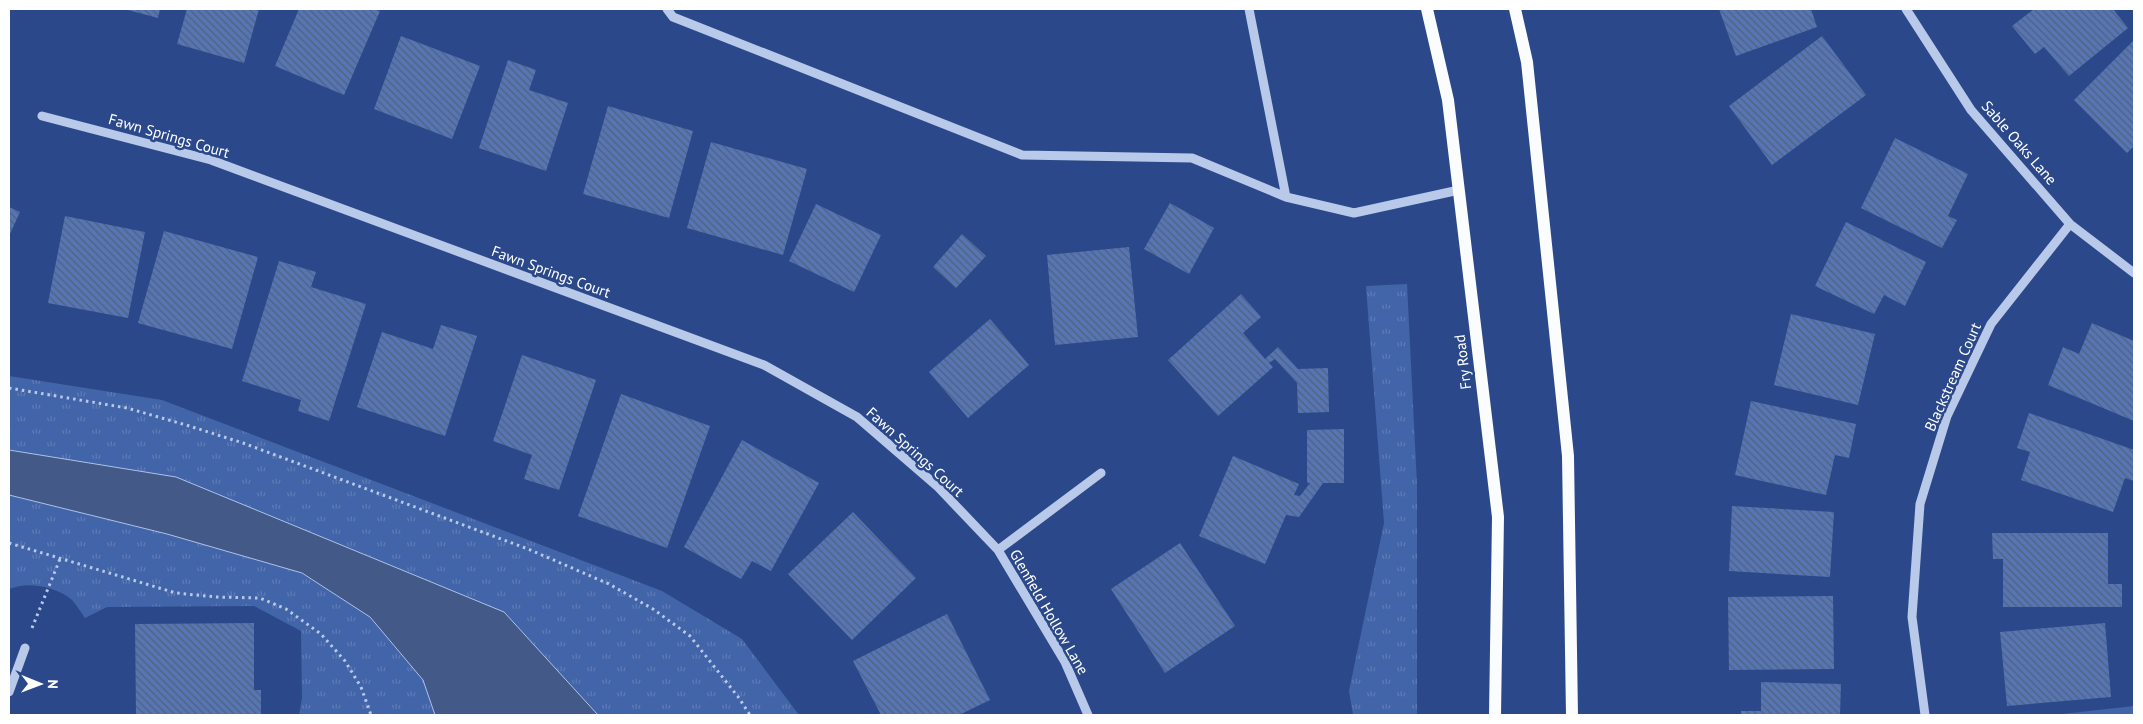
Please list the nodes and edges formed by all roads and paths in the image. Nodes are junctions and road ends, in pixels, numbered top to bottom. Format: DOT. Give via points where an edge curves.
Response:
graph roads {
  1 [pos="667,9"];
  2 [pos="1249,9"];
  3 [pos="1427,9"];
  4 [pos="1515,9"];
  5 [pos="1906,9"];
  6 [pos="42,116"];
  7 [pos="1459,190"];
  8 [pos="1286,198"];
  9 [pos="2070,224"];
  10 [pos="2134,273"];
  11 [pos="9,388"];
  12 [pos="1101,473"];
  13 [pos="9,543"];
  14 [pos="998,550"];
  15 [pos="60,559"];
  16 [pos="24,648"];
  17 [pos="9,692"];
  18 [pos="371,715"];
  19 [pos="750,715"];
  20 [pos="1088,715"];
  21 [pos="1495,715"];
  22 [pos="1572,715"];
  23 [pos="1925,715"];
  1 -- 8 [label="street" via="673,17 1022,155 1192,158"];
  2 -- 8 [label="street"];
  3 -- 7 [label="main road, Fry Road" via="1448,100"];
  4 -- 22 [label="main road" via="1527,62 1568,456"];
  5 -- 9 [label="street, Sable Oaks Lane" via="1971,110"];
  6 -- 14 [label="street, Fawn Springs Court" via="211,160 764,365 857,417 937,486"];
  7 -- 8 [label="street" via="1354,213"];
  7 -- 21 [label="main road, Fry Road" via="1498,517"];
  9 -- 10 [label="street, Sable Oaks Lane"];
  9 -- 23 [label="street, Blackstream Court" via="1992,324 1947,416 1920,504 1912,617"];
  11 -- 19 [label="path" via="127,408 244,443 572,567 653,609 690,636"];
  12 -- 14 [label="street"];
  13 -- 15 [label="path"];
  14 -- 20 [label="street, Glenfield Hollow Lane" via="1065,662"];
  15 -- 16 [label="path"];
  15 -- 18 [label="path" via="176,592 260,598 286,609 321,634 345,661 361,687"];
  16 -- 17 [label="street"];
}
